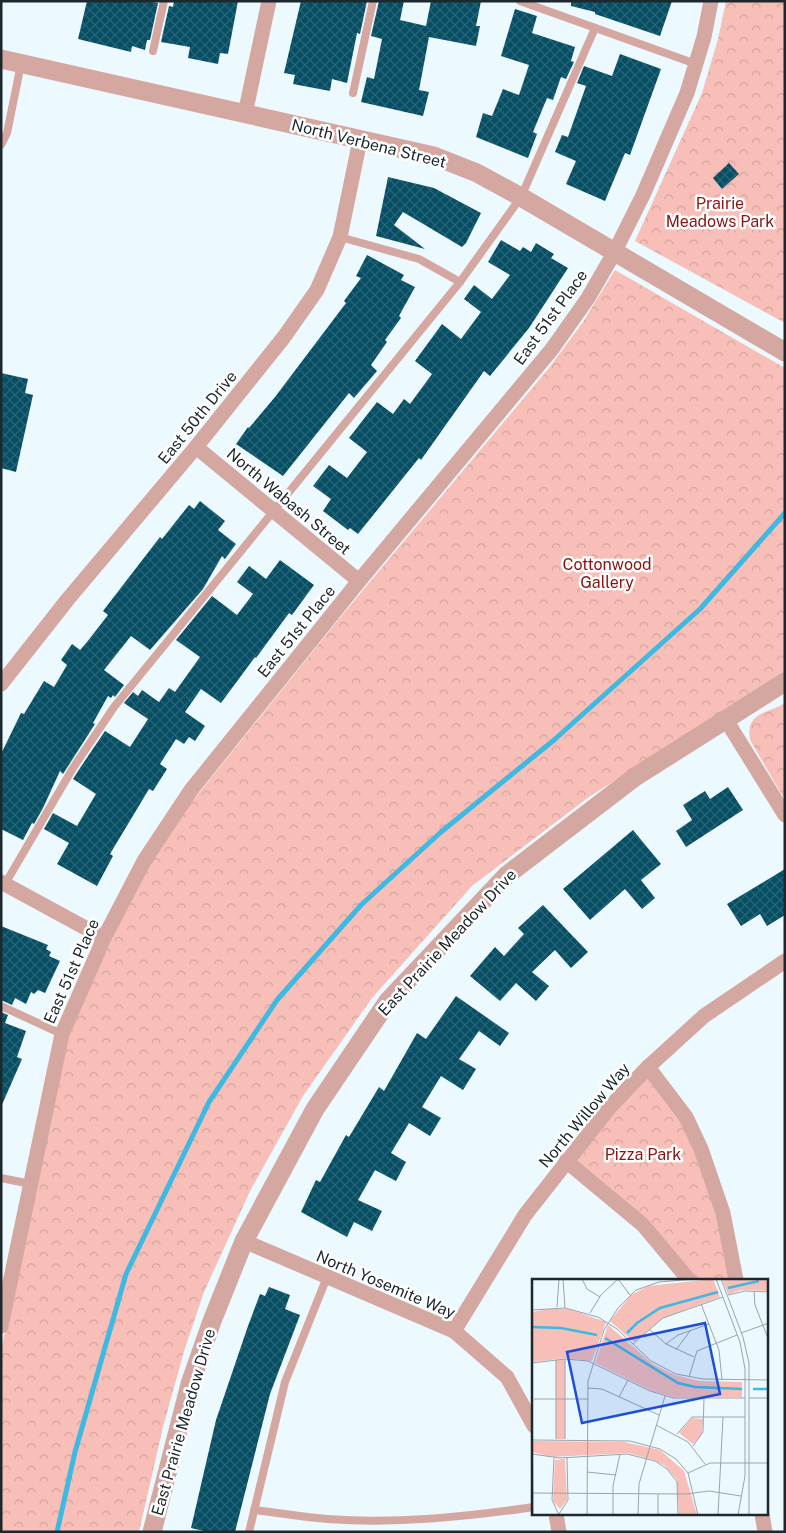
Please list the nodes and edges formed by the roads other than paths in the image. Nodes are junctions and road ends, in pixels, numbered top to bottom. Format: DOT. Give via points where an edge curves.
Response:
graph roads {
  1 [pos="164,1"];
  2 [pos="269,1"];
  3 [pos="373,1"];
  4 [pos="520,1"];
  5 [pos="711,1"];
  6 [pos="595,28"];
  7 [pos="153,51"];
  8 [pos="1,59"];
  9 [pos="21,64"];
  10 [pos="696,64"];
  11 [pos="353,93"];
  12 [pos="245,114"];
  13 [pos="5,117"];
  14 [pos="360,140"];
  15 [pos="1,145"];
  16 [pos="521,197"];
  17 [pos="340,237"];
  18 [pos="614,253"];
  19 [pos="460,282"];
  20 [pos="785,352"];
  21 [pos="196,447"];
  22 [pos="273,511"];
  23 [pos="359,581"];
  24 [pos="785,682"];
  25 [pos="1,684"];
  26 [pos="726,720"];
  27 [pos="785,814"];
  28 [pos="3,883"];
  29 [pos="104,938"];
  30 [pos="785,961"];
  31 [pos="1,1006"];
  32 [pos="62,1034"];
  33 [pos="648,1067"];
  34 [pos="566,1161"];
  35 [pos="1,1178"];
  36 [pos="31,1184"];
  37 [pos="244,1241"];
  38 [pos="327,1277"];
  39 [pos="688,1279"];
  40 [pos="736,1279"];
  41 [pos="1,1326"];
  42 [pos="454,1331"];
  43 [pos="532,1422"];
  44 [pos="532,1507"];
  45 [pos="254,1510"];
  46 [pos="556,1516"];
  47 [pos="762,1516"];
  48 [pos="152,1532"];
  49 [pos="249,1532"];
  50 [pos="559,1532"];
  51 [pos="765,1532"];
  1 -- 7 [label="lane"];
  2 -- 12 [label="street"];
  3 -- 11 [label="lane"];
  4 -- 6 [label="lane"];
  5 -- 10 [label="street, East 51st Place"];
  6 -- 10 [label="lane"];
  6 -- 16 [label="lane"];
  8 -- 9 [label="street, North Verbena Street"];
  9 -- 12 [label="street, North Verbena Street"];
  9 -- 13 [label="lane"];
  10 -- 18 [label="street, East 51st Place" via="683,101"];
  12 -- 14 [label="street, North Verbena Street"];
  13 -- 15 [label="lane" via="7,134"];
  14 -- 16 [label="street, North Verbena Street" via="434,156 477,173"];
  14 -- 17 [label="street, East 50th Drive"];
  16 -- 18 [label="street, North Verbena Street"];
  16 -- 19 [label="lane"];
  17 -- 19 [label="lane" via="420,259"];
  17 -- 21 [label="street, East 50th Drive" via="317,290 284,338"];
  18 -- 20 [label="street, North Verbena Street"];
  18 -- 23 [label="street, East 51st Place" via="588,298 552,349"];
  19 -- 22 [label="lane"];
  21 -- 22 [label="street, North Wabash Street"];
  21 -- 25 [label="street, East 50th Drive"];
  22 -- 23 [label="street, North Wabash Street"];
  22 -- 28 [label="lane" via="114,708"];
  23 -- 29 [label="street, East 51st Place" via="191,790 144,861"];
  24 -- 26 [label="street, East Prairie Meadow Drive"];
  26 -- 27 [label="street"];
  26 -- 37 [label="street, East Prairie Meadow Drive" via="635,777 507,875 388,1001 315,1109"];
  28 -- 29 [label="street"];
  29 -- 32 [label="street, East 51st Place"];
  30 -- 33 [label="street, North Willow Way" via="704,1016"];
  31 -- 32 [label="lane"];
  32 -- 36 [label="street, East 51st Place"];
  33 -- 34 [label="street, North Willow Way"];
  33 -- 40 [label="street" via="686,1117 701,1149 722,1213"];
  34 -- 39 [label="street" via="643,1224"];
  34 -- 42 [label="street, North Willow Way" via="525,1215"];
  35 -- 36 [label="lane"];
  36 -- 41 [label="street, East 51st Place"];
  37 -- 38 [label="street, North Yosemite Way"];
  37 -- 48 [label="street, East Prairie Meadow Drive" via="190,1384"];
  38 -- 42 [label="street, North Yosemite Way"];
  38 -- 45 [label="lane" via="285,1382"];
  42 -- 43 [label="street, North Yosemite Way" via="507,1377"];
  44 -- 45 [label="lane" via="481,1515 405,1520 327,1519"];
  45 -- 49 [label="lane"];
  46 -- 50 [label="street"];
  47 -- 51 [label="street"];
}
